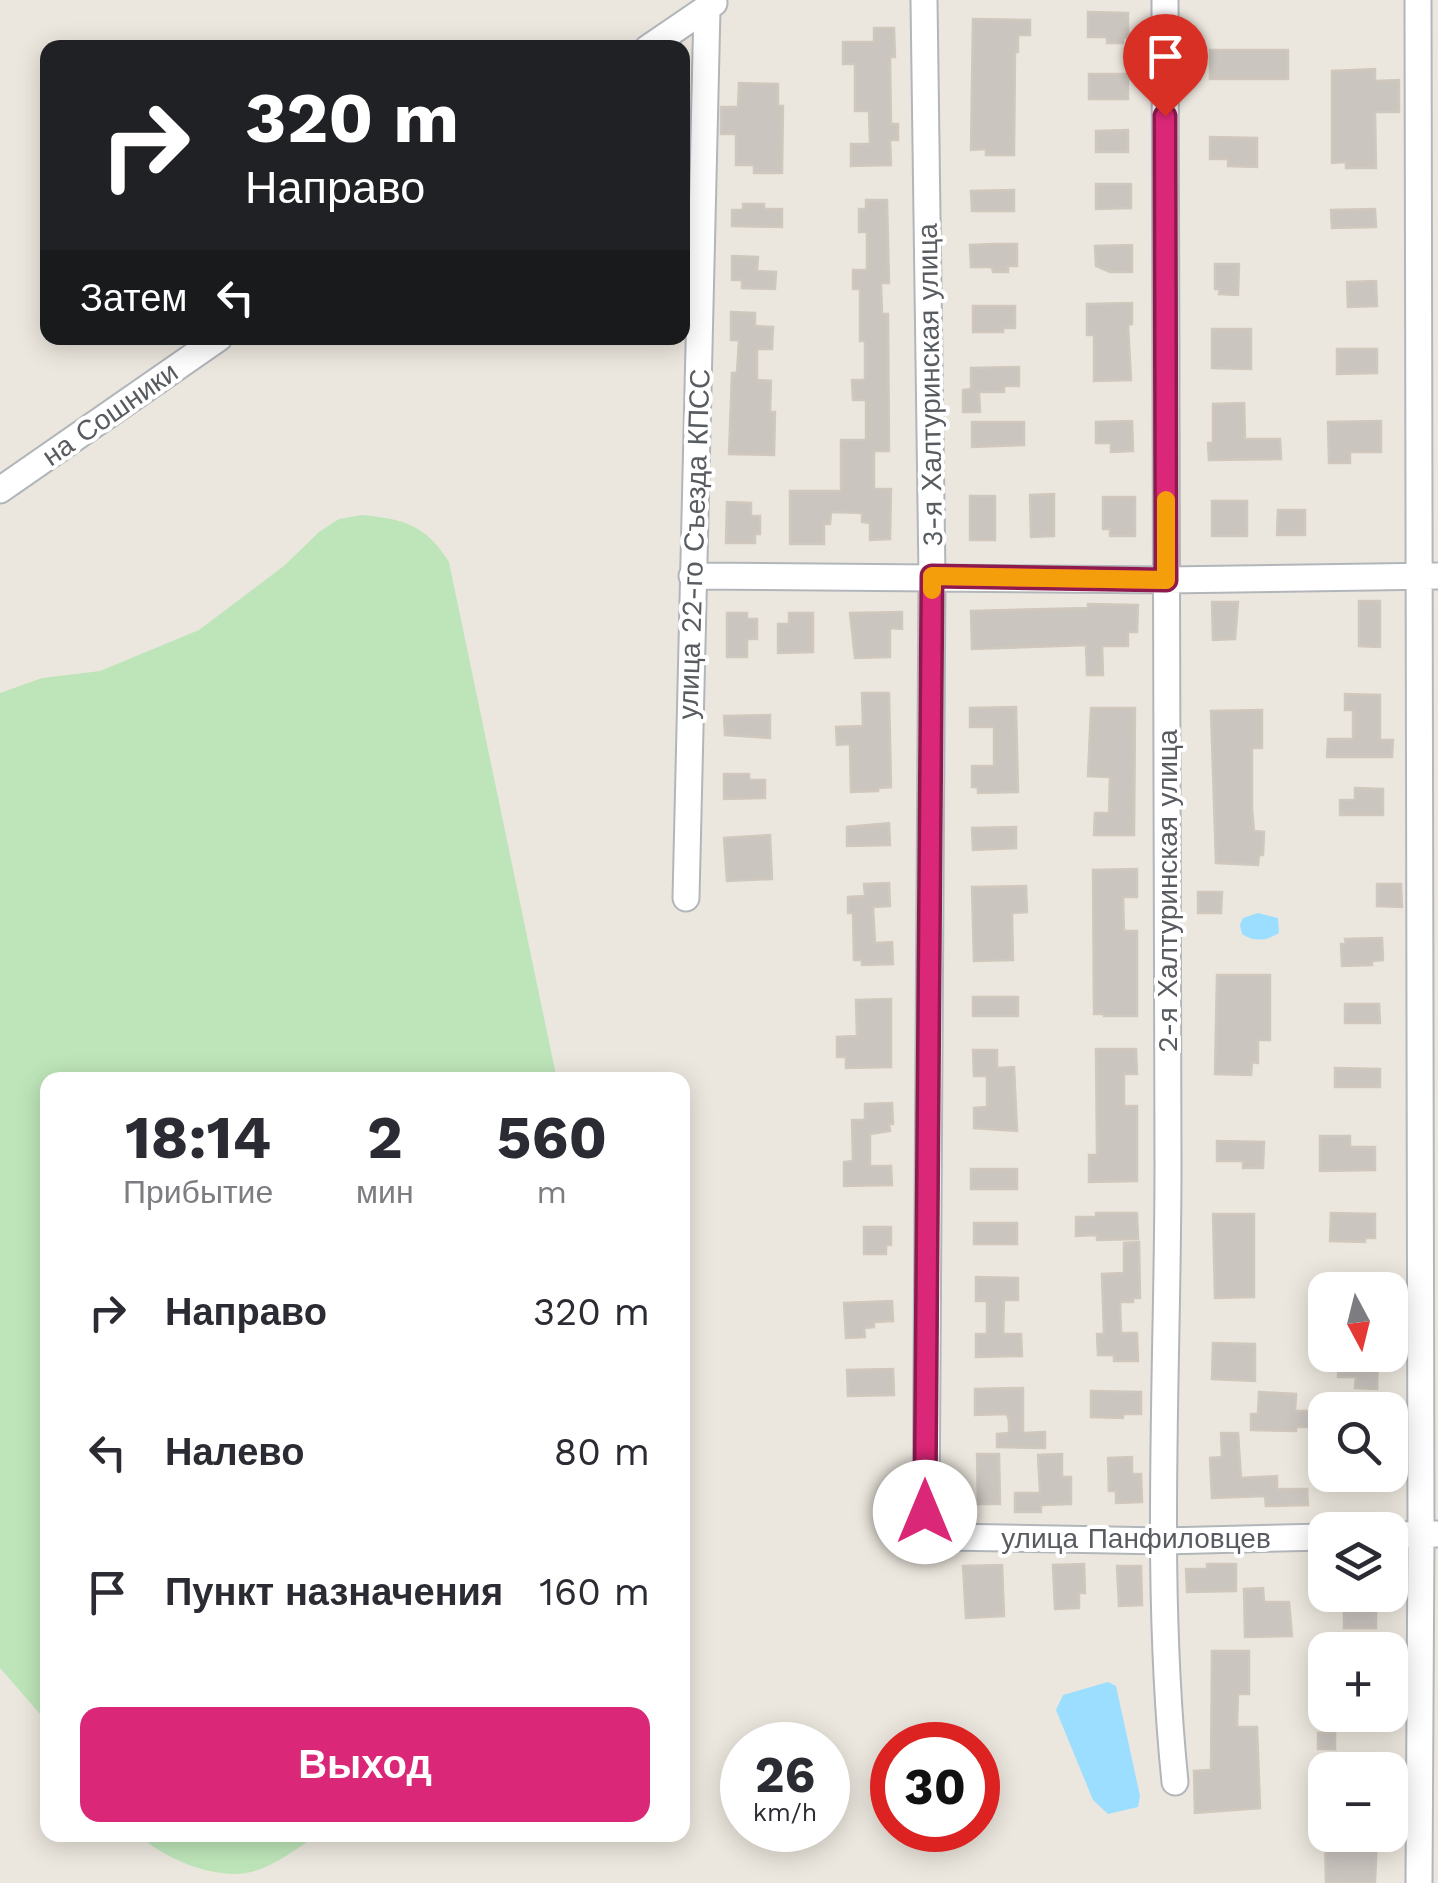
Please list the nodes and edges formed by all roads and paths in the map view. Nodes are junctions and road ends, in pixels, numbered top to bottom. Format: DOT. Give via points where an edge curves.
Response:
graph roads {
  1 [pos="924,0"];
  2 [pos="1165,0"];
  3 [pos="1418,0"];
  4 [pos="713,4"];
  5 [pos="660,40"];
  6 [pos="209,345"];
  7 [pos="0,490"];
  8 [pos="692,576"];
  9 [pos="932,576"];
  10 [pos="1429,576"];
  11 [pos="1166,580"];
  12 [pos="686,898"];
  13 [pos="1430,1535"];
  14 [pos="948,1537"];
  15 [pos="1308,1537"];
  16 [pos="1164,1541"];
  17 [pos="1175,1782"];
  18 [pos="1419,1883"];
  1 -- 9 [label="street, 3-я Халтуринская улица"];
  2 -- 11 [label="street, 2-я Халтуринская улица"];
  3 -- 10 [label="street"];
  4 -- 5 [label="street"];
  4 -- 8 [label="street, улица 22-го Съезда КПСС"];
  6 -- 7 [label="street, на Сошники"];
  8 -- 9 [label="street"];
  8 -- 12 [label="street, улица 22-го Съезда КПСС"];
  9 -- 11 [label="street"];
  9 -- 14 [label="street, 3-я Халтуринская улица" via="925,1512 930,1529"];
  10 -- 11 [label="street"];
  10 -- 13 [label="street"];
  11 -- 16 [label="street, 2-я Халтуринская улица"];
  13 -- 18 [label="street"];
  14 -- 16 [label="street, улица Панфиловцев"];
  15 -- 16 [label="street, улица Панфиловцев"];
  16 -- 17 [label="street, 2-я Халтуринская улица" via="1165,1686"];
}
